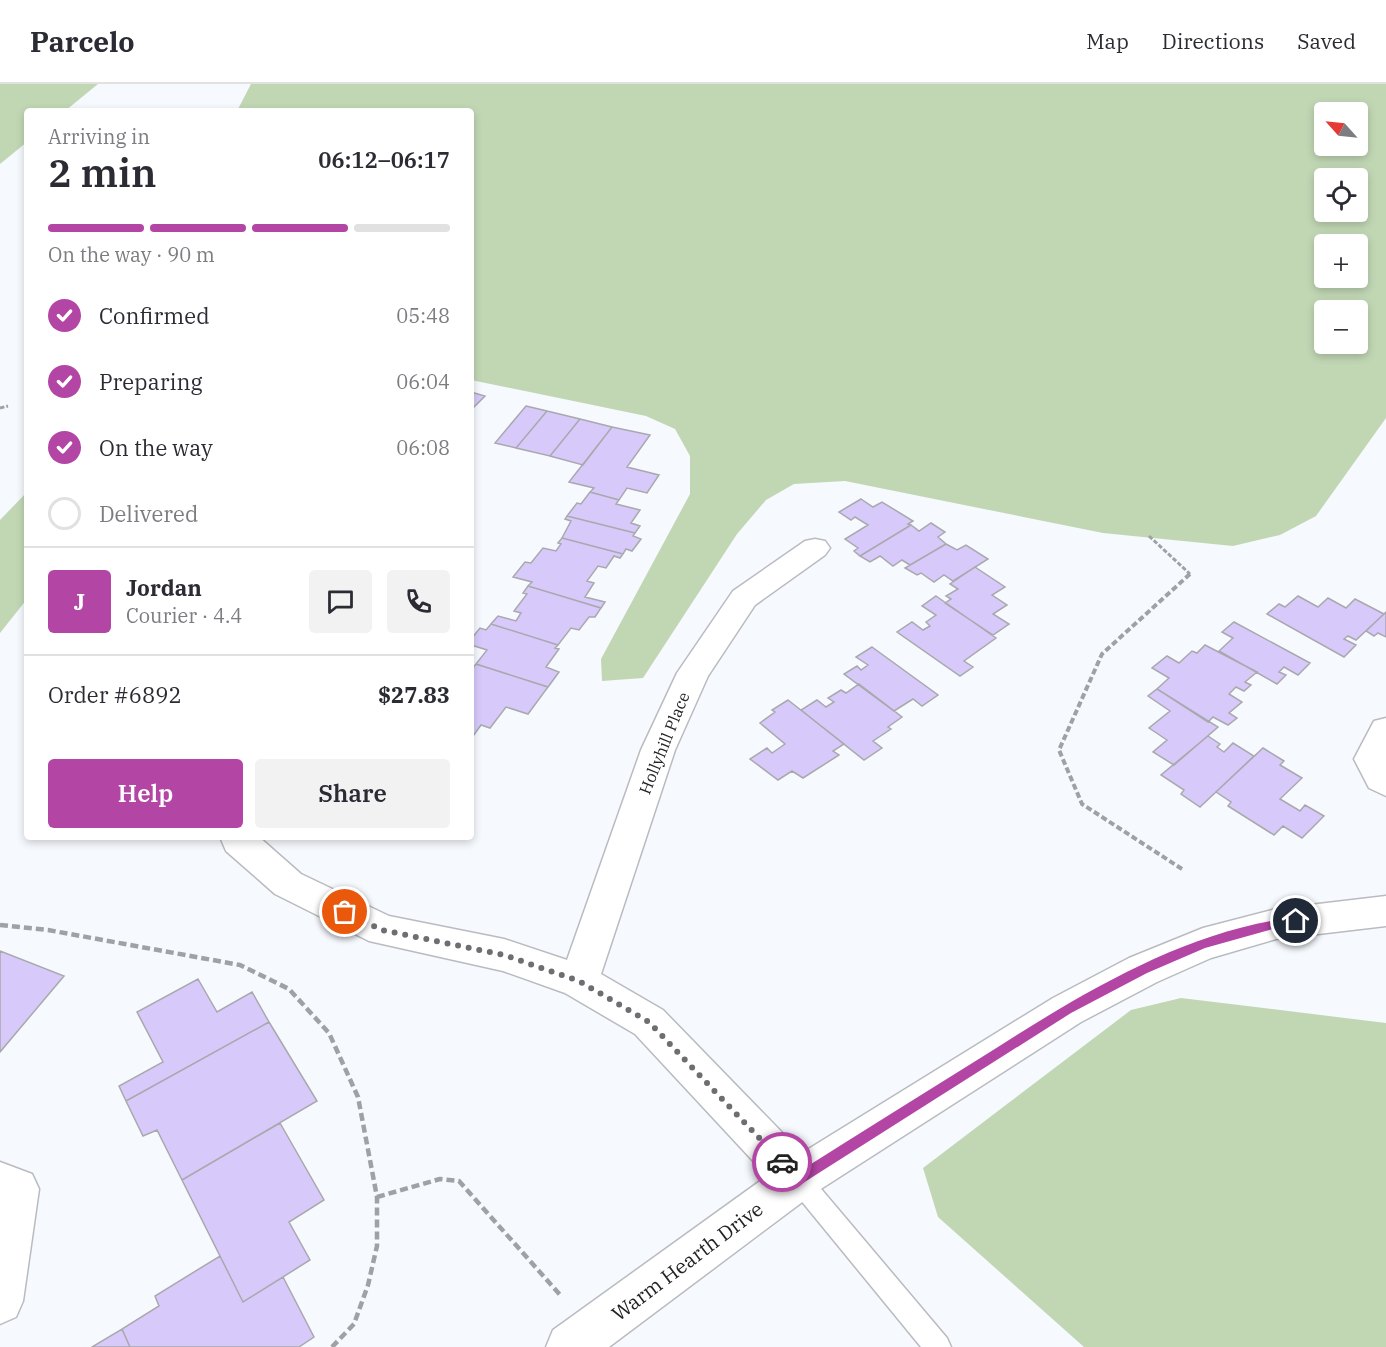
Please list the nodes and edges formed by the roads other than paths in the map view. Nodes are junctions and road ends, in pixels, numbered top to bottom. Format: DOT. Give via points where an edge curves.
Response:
graph roads {
  1 [pos="815,548"];
  2 [pos="1386,730"];
  3 [pos="1386,783"];
  4 [pos="239,840"];
  5 [pos="1386,911"];
  6 [pos="579,981"];
  7 [pos="798,1179"];
  8 [pos="0,1183"];
  9 [pos="0,1302"];
  10 [pos="582,1339"];
  11 [pos="938,1347"];
  1 -- 6 [label="street, Hollyhill Place" via="744,598 693,673 658,750"];
  2 -- 3 [label="street" via="1371,759"];
  4 -- 6 [label="street" via="288,884 382,930 504,955"];
  5 -- 7 [label="street, Warm Hearth Drive" via="1276,924 1203,944 1143,970 1067,1010"];
  6 -- 7 [label="street" via="649,1022"];
  7 -- 10 [label="street, Warm Hearth Drive"];
  7 -- 11 [label="lane"];
  8 -- 9 [label="street" via="17,1189"];
}
